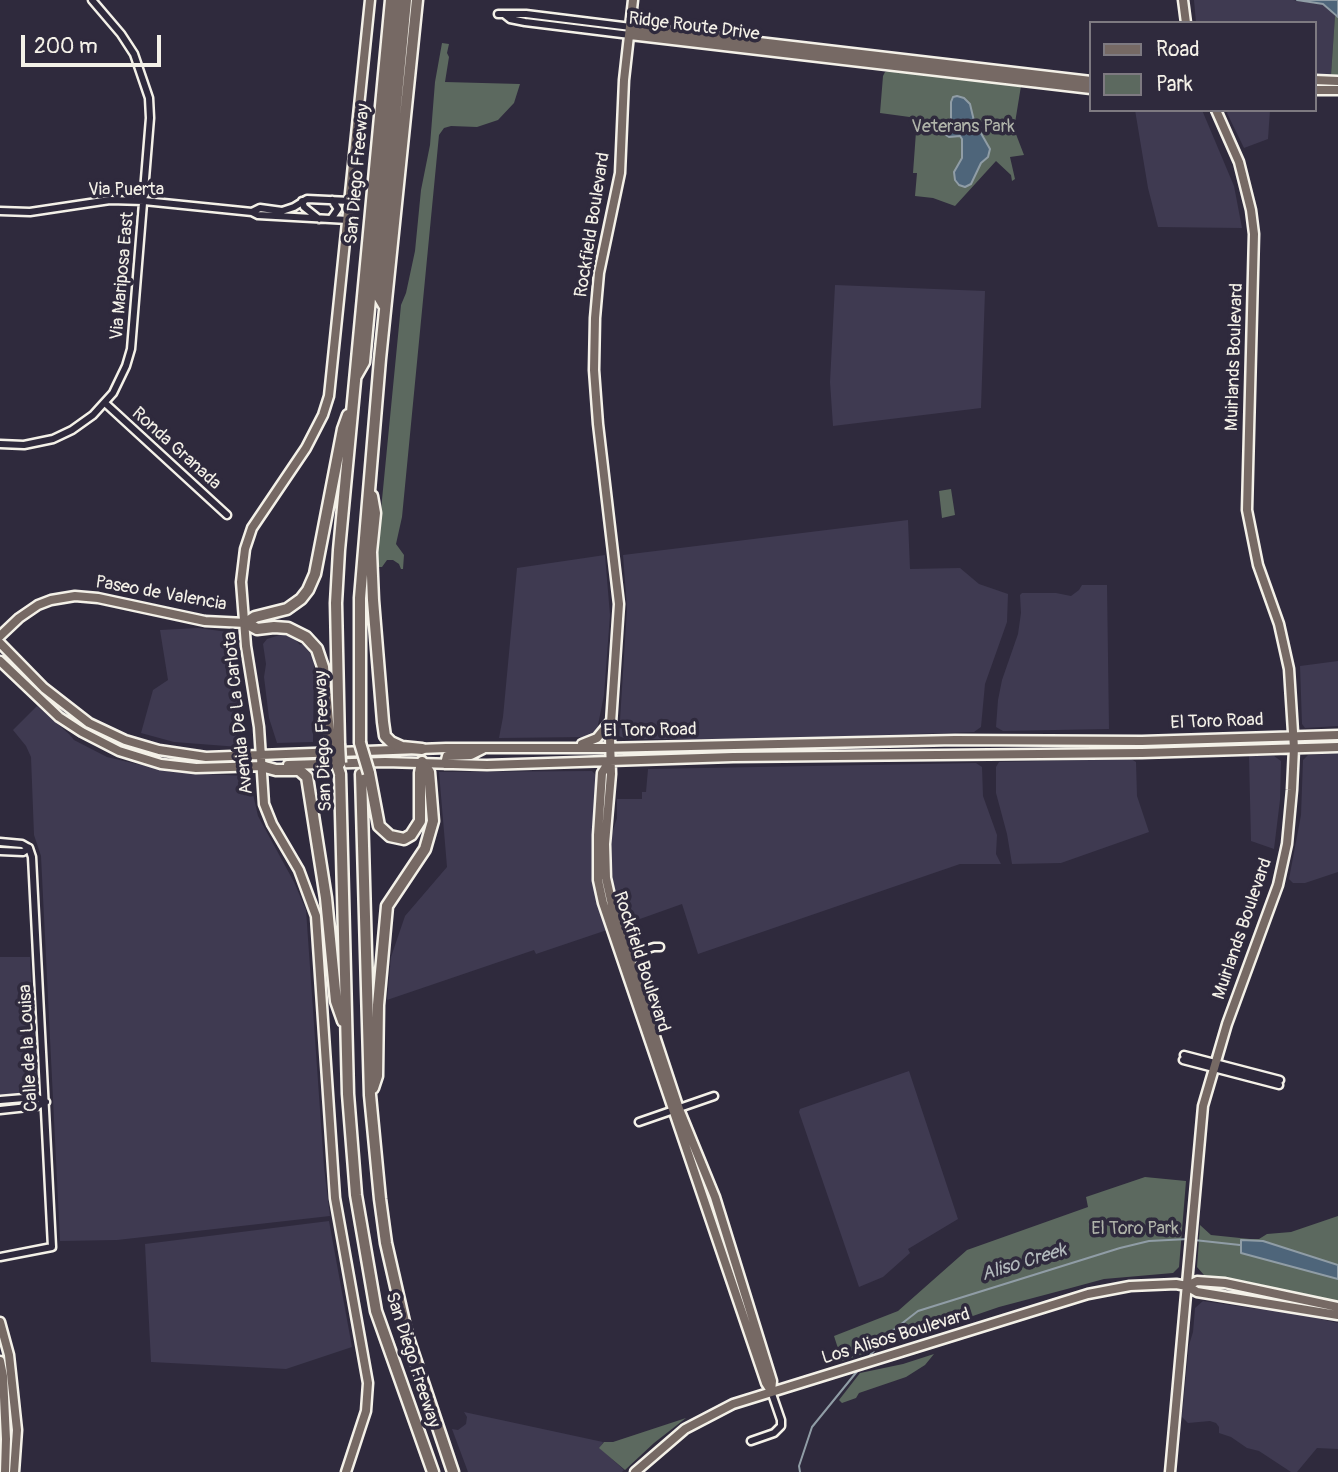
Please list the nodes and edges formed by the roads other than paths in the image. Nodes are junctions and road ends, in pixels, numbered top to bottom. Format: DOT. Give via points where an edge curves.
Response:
graph roads {
  1 [pos="92,0"];
  2 [pos="369,0"];
  3 [pos="391,0"];
  4 [pos="398,0"];
  5 [pos="406,0"];
  6 [pos="417,0"];
  7 [pos="633,0"];
  8 [pos="1183,0"];
  9 [pos="501,15"];
  10 [pos="1186,21"];
  11 [pos="630,31"];
  12 [pos="1317,80"];
  13 [pos="1090,81"];
  14 [pos="1338,81"];
  15 [pos="1090,89"];
  16 [pos="1317,90"];
  17 [pos="1338,90"];
  18 [pos="1217,112"];
  19 [pos="330,199"];
  20 [pos="303,200"];
  21 [pos="144,201"];
  22 [pos="350,201"];
  23 [pos="0,211"];
  24 [pos="252,212"];
  25 [pos="318,219"];
  26 [pos="331,219"];
  27 [pos="348,220"];
  28 [pos="385,308"];
  29 [pos="354,380"];
  30 [pos="106,403"];
  31 [pos="352,405"];
  32 [pos="0,444"];
  33 [pos="370,482"];
  34 [pos="227,514"];
  35 [pos="246,623"];
  36 [pos="0,636"];
  37 [pos="0,643"];
  38 [pos="0,661"];
  39 [pos="611,720"];
  40 [pos="1293,735"];
  41 [pos="1338,735"];
  42 [pos="989,741"];
  43 [pos="1142,741"];
  44 [pos="335,744"];
  45 [pos="786,744"];
  46 [pos="1338,747"];
  47 [pos="484,748"];
  48 [pos="569,748"];
  49 [pos="610,748"];
  50 [pos="1294,748"];
  51 [pos="422,749"];
  52 [pos="1142,753"];
  53 [pos="261,755"];
  54 [pos="989,755"];
  55 [pos="786,757"];
  56 [pos="422,762"];
  57 [pos="609,762"];
  58 [pos="445,764"];
  59 [pos="261,766"];
  60 [pos="365,774"];
  61 [pos="0,842"];
  62 [pos="29,848"];
  63 [pos="0,850"];
  64 [pos="660,947"];
  65 [pos="624,956"];
  66 [pos="346,1027"];
  67 [pos="1183,1057"];
  68 [pos="1213,1065"];
  69 [pos="1279,1082"];
  70 [pos="370,1095"];
  71 [pos="714,1097"];
  72 [pos="0,1100"];
  73 [pos="46,1102"];
  74 [pos="0,1110"];
  75 [pos="676,1110"];
  76 [pos="639,1122"];
  77 [pos="0,1257"];
  78 [pos="1187,1286"];
  79 [pos="1338,1307"];
  80 [pos="1338,1315"];
  81 [pos="0,1322"];
  82 [pos="0,1361"];
  83 [pos="771,1391"];
  84 [pos="751,1441"];
  85 [pos="5,1472"];
  86 [pos="14,1472"];
  87 [pos="346,1472"];
  88 [pos="433,1472"];
  89 [pos="453,1472"];
  90 [pos="635,1472"];
  91 [pos="1167,1472"];
  1 -- 21 [label="street, Via Mariposa East" via="134,54 149,98"];
  2 -- 22 [label="main road, Avenida De La Carlota"];
  3 -- 29 [label="highway, San Diego Freeway"];
  4 -- 29 [label="highway" via="364,362"];
  5 -- 28 [label="highway" via="379,295"];
  6 -- 28 [label="highway, San Diego Freeway"];
  7 -- 11 [label="main road, Rockfield Boulevard"];
  8 -- 10 [label="main road"];
  9 -- 11 [label="street, Ridge Route Drive" via="525,22"];
  11 -- 13 [label="main road, Ridge Route Drive"];
  11 -- 15 [label="main road, Ridge Route Drive"];
  11 -- 39 [label="main road, Rockfield Boulevard" via="620,173 599,273 594,370 619,604"];
  12 -- 14 [label="main road"];
  16 -- 17 [label="main road"];
  18 -- 40 [label="main road, Muirlands Boulevard" via="1239,162 1254,234 1247,510 1258,565 1285,648"];
  19 -- 20 [label="street, Via Puerta" via="315,195"];
  19 -- 22 [label="street"];
  19 -- 26 [label="street" via="338,209"];
  20 -- 24 [label="street, Via Puerta" via="282,211 260,208"];
  20 -- 25 [label="street"];
  21 -- 23 [label="street, Via Puerta"];
  21 -- 24 [label="street, Via Puerta"];
  21 -- 30 [label="street, Via Mariposa East" via="131,349 121,379"];
  22 -- 27 [label="main road, Avenida De La Carlota"];
  24 -- 25 [label="street, Via Puerta"];
  25 -- 26 [label="street, Via Puerta"];
  26 -- 27 [label="street, Via Puerta"];
  27 -- 35 [label="main road, Avenida De La Carlota" via="329,396 306,448 252,528 242,565"];
  28 -- 33 [label="highway, San Diego Freeway"];
  29 -- 31 [label="highway, San Diego Freeway"];
  30 -- 32 [label="street, Via Mariposa East" via="72,430 52,439"];
  30 -- 34 [label="street, Ronda Granada"];
  31 -- 35 [label="highway" via="308,590 287,609"];
  31 -- 44 [label="highway, San Diego Freeway" via="337,603"];
  33 -- 51 [label="highway" via="375,513 373,600 385,736 402,747"];
  33 -- 60 [label="highway, San Diego Freeway, bridge" via="360,598 360,743"];
  35 -- 36 [label="main road, Paseo de Valencia" via="205,621 75,596 38,605"];
  35 -- 44 [label="highway" via="257,629 288,628 317,649"];
  35 -- 53 [label="main road, Avenida De La Carlota"];
  37 -- 53 [label="main road, El Toro Road" via="65,706 124,740 182,755"];
  38 -- 59 [label="main road, El Toro Road" via="59,717 119,751 161,764 196,768"];
  39 -- 48 [label="main road" via="595,740"];
  39 -- 49 [label="main road, Rockfield Boulevard"];
  40 -- 41 [label="main road, El Toro Road"];
  40 -- 43 [label="main road, El Toro Road"];
  40 -- 50 [label="main road, Muirlands Boulevard"];
  42 -- 43 [label="main road, El Toro Road"];
  42 -- 45 [label="main road, El Toro Road"];
  42 -- 54 [label="main road"];
  43 -- 52 [label="main road"];
  44 -- 66 [label="highway, San Diego Freeway, bridge" via="344,867"];
  45 -- 49 [label="main road, El Toro Road"];
  45 -- 55 [label="main road"];
  46 -- 50 [label="main road, El Toro Road"];
  47 -- 48 [label="main road, El Toro Road"];
  47 -- 51 [label="main road, El Toro Road"];
  47 -- 58 [label="main road" via="471,755 447,757"];
  48 -- 49 [label="main road, El Toro Road"];
  49 -- 57 [label="main road, Rockfield Boulevard"];
  50 -- 52 [label="main road, El Toro Road"];
  50 -- 68 [label="main road, Muirlands Boulevard" via="1283,867"];
  51 -- 53 [label="main road, El Toro Road"];
  52 -- 54 [label="main road, El Toro Road"];
  53 -- 59 [label="main road, Avenida De La Carlota"];
  54 -- 55 [label="main road, El Toro Road"];
  55 -- 57 [label="main road, El Toro Road"];
  56 -- 58 [label="main road, El Toro Road"];
  56 -- 59 [label="main road, El Toro Road"];
  56 -- 60 [label="highway" via="420,821 404,839 390,836 379,826"];
  56 -- 70 [label="highway" via="429,772 433,821 425,849 387,906 377,1076"];
  57 -- 58 [label="main road, El Toro Road"];
  57 -- 65 [label="main road, Rockfield Boulevard" via="606,878"];
  59 -- 66 [label="highway" via="299,770 307,777 336,1001"];
  59 -- 87 [label="main road, Avenida De La Carlota" via="265,808 299,870 316,916 335,1198 369,1397"];
  60 -- 70 [label="highway, San Diego Freeway"];
  61 -- 62 [label="street"];
  62 -- 63 [label="street" via="23,852"];
  62 -- 73 [label="street, Calle de la Louisa"];
  64 -- 65 [label="street"];
  65 -- 75 [label="main road, Rockfield Boulevard"];
  66 -- 88 [label="highway, San Diego Freeway" via="356,1195 376,1311"];
  67 -- 68 [label="street"];
  68 -- 69 [label="street"];
  68 -- 78 [label="main road, Muirlands Boulevard" via="1203,1106"];
  70 -- 89 [label="highway, San Diego Freeway" via="394,1280 422,1385"];
  71 -- 75 [label="street"];
  72 -- 73 [label="street" via="36,1097"];
  73 -- 74 [label="street"];
  73 -- 77 [label="street, Calle de la Louisa" via="52,1247"];
  75 -- 76 [label="street"];
  75 -- 83 [label="main road, Rockfield Boulevard"];
  78 -- 79 [label="main road, Los Alisos Boulevard" via="1197,1281 1225,1283"];
  78 -- 80 [label="main road, Los Alisos Boulevard" via="1197,1292"];
  78 -- 83 [label="main road, Los Alisos Boulevard" via="1146,1285 1088,1294"];
  78 -- 91 [label="main road, Muirlands Boulevard"];
  81 -- 86 [label="main road" via="9,1355 17,1430"];
  82 -- 85 [label="main road"];
  83 -- 84 [label="street, Rockfield Boulevard" via="781,1426"];
  83 -- 90 [label="main road, Los Alisos Boulevard" via="706,1416"];
}
